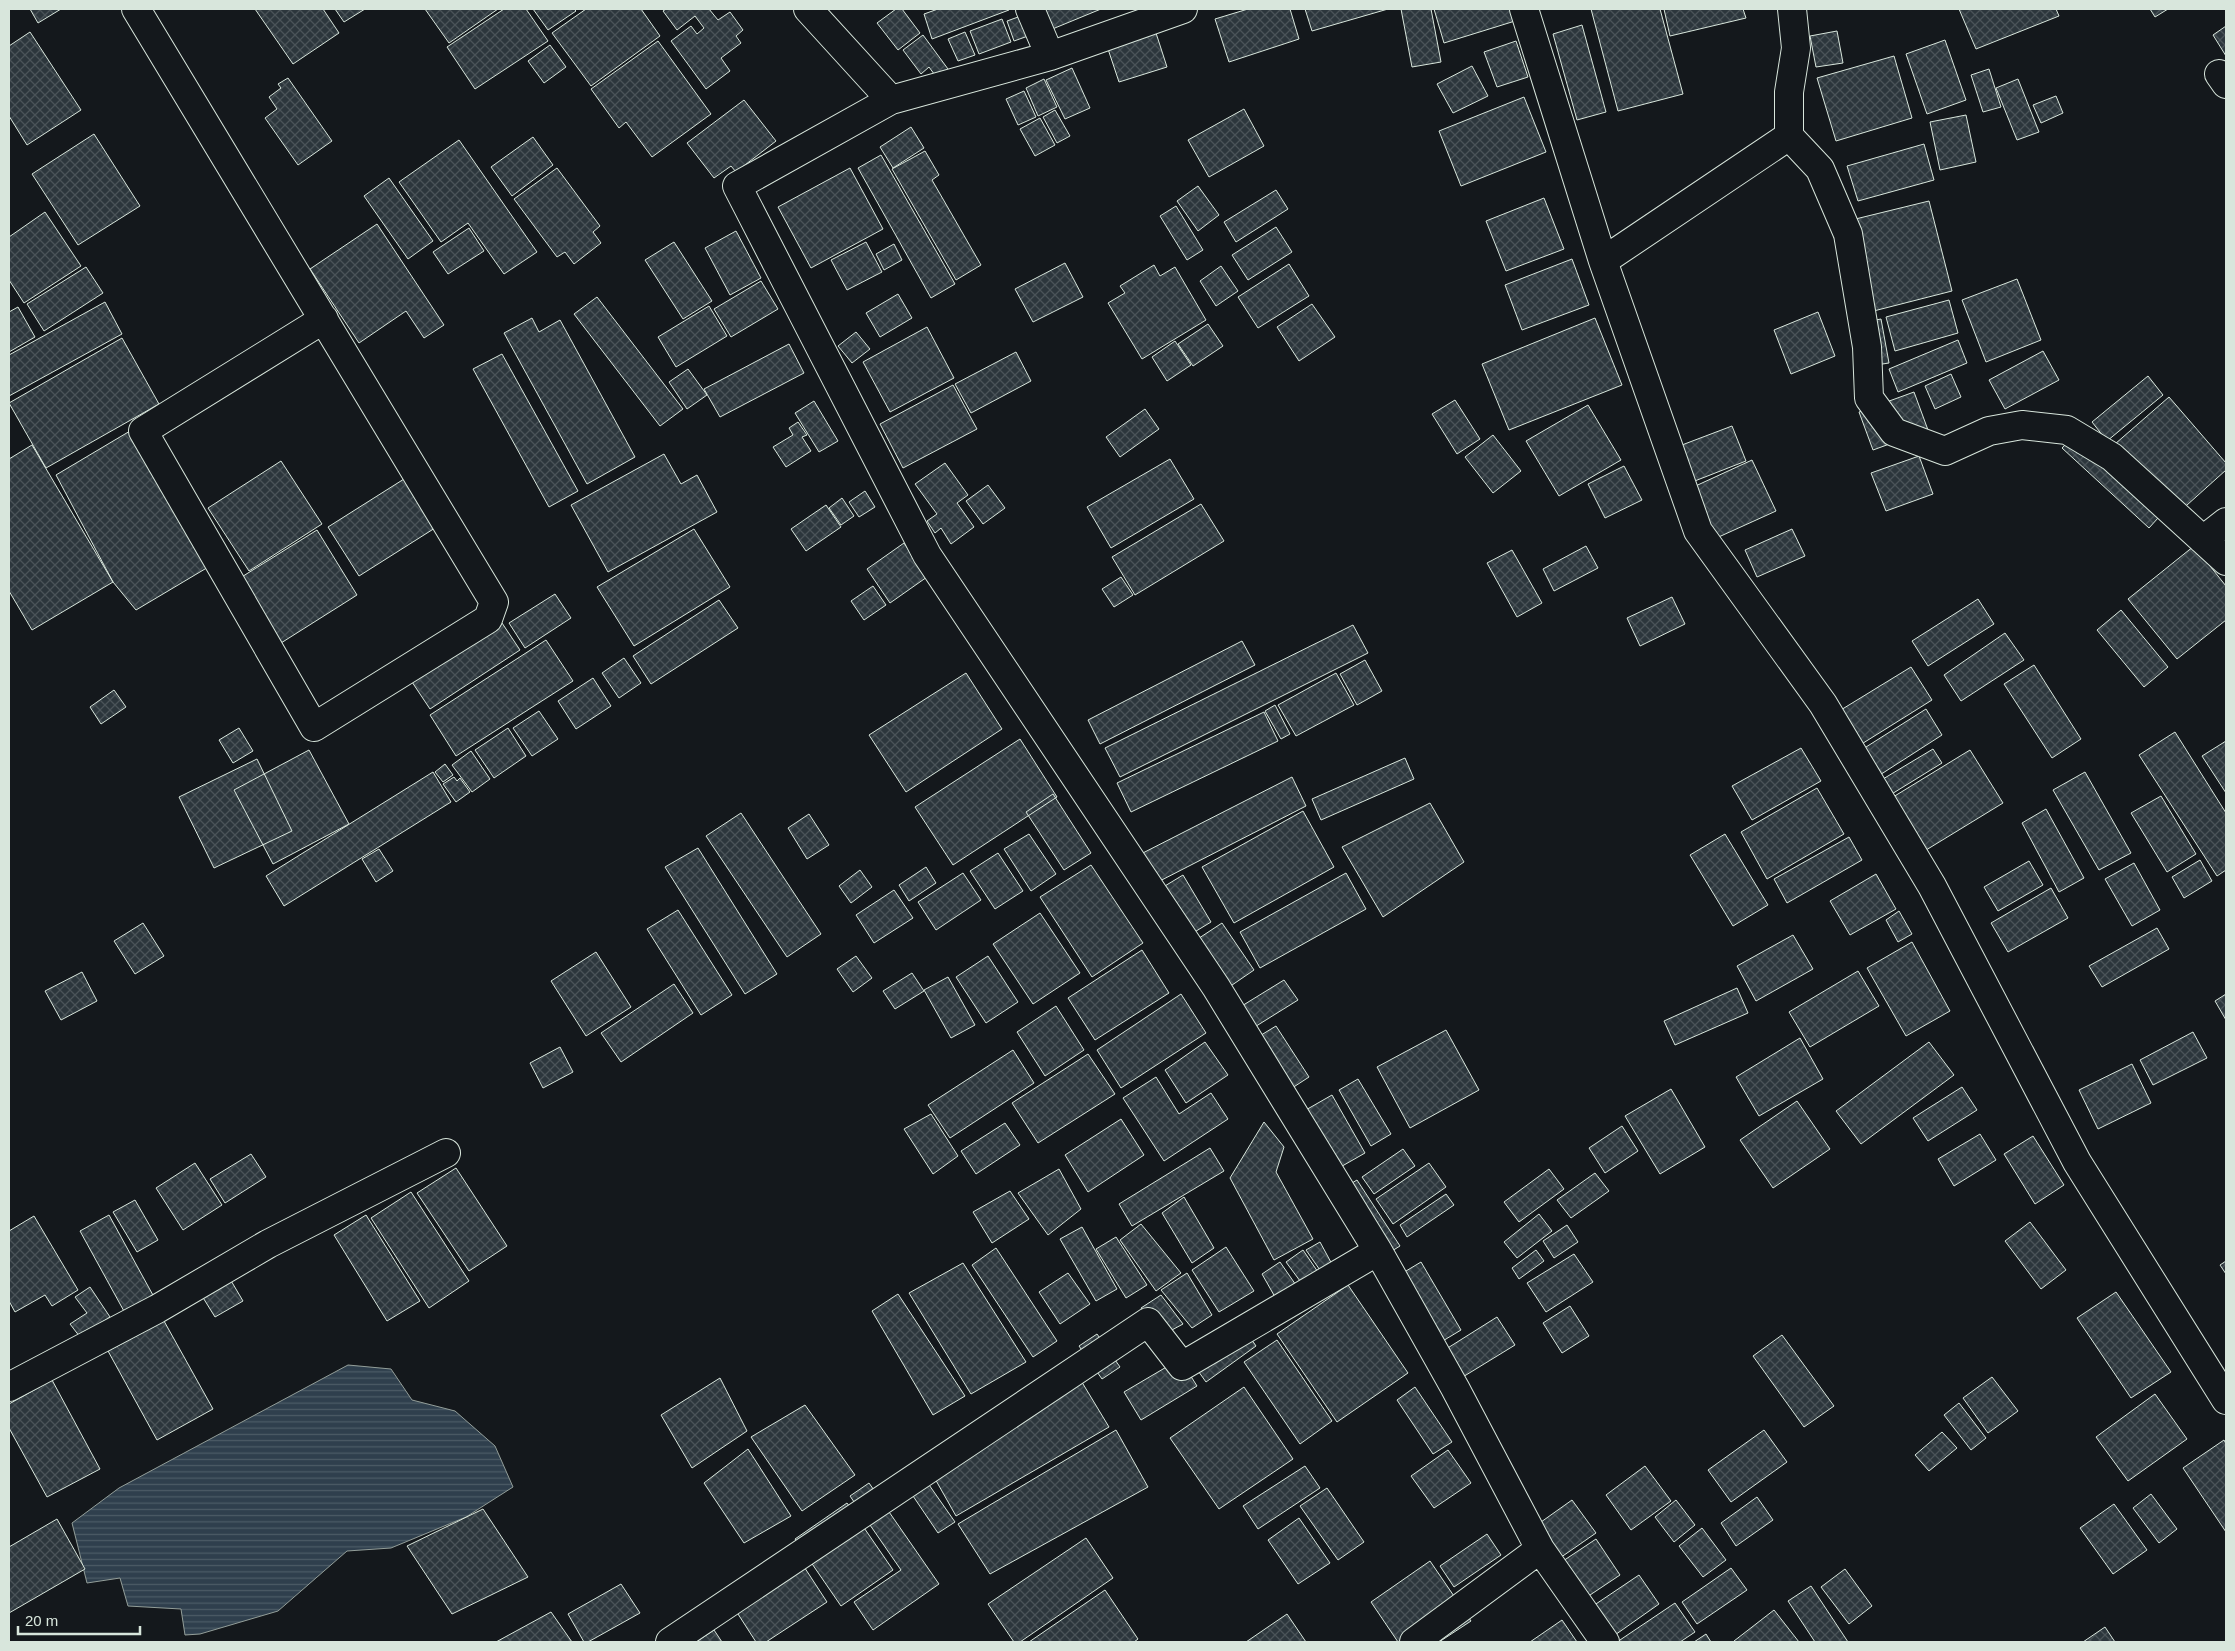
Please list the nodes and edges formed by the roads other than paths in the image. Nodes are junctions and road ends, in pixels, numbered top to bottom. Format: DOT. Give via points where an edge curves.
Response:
graph roads {
  1 [pos="136,9"];
  2 [pos="808,9"];
  3 [pos="1030,9"];
  4 [pos="1183,9"];
  5 [pos="1524,9"];
  6 [pos="1792,9"];
  7 [pos="1050,56"];
  8 [pos="891,100"];
  9 [pos="1789,136"];
  10 [pos="1603,261"];
  11 [pos="324,319"];
  12 [pos="2226,522"];
  13 [pos="2203,540"];
  14 [pos="2226,561"];
  15 [pos="446,1153"];
  16 [pos="1378,1251"];
  17 [pos="9,1387"];
  18 [pos="2226,1400"];
  19 [pos="1540,1549"];
  20 [pos="670,1642"];
  21 [pos="1414,1642"];
  22 [pos="1605,1642"];
  1 -- 11 [label="street"];
  2 -- 8 [label="street"];
  3 -- 7 [label="street"];
  4 -- 7 [label="street"];
  5 -- 10 [label="street"];
  6 -- 9 [label="street" via="1796,48 1789,92"];
  7 -- 8 [label="street"];
  8 -- 16 [label="street" via="737,186 927,554 1216,987"];
  9 -- 10 [label="street"];
  9 -- 13 [label="street" via="1820,169 1848,234 1867,347 1869,398 1894,432 1944,451 1989,431 2022,425 2067,430 2112,457"];
  10 -- 18 [label="street" via="1698,531 1823,704 1932,886 2077,1162"];
  11 -- 11 [label="street" via="494,602 488,619 314,728 143,431"];
  12 -- 13 [label="street"];
  13 -- 14 [label="street"];
  15 -- 17 [label="street" via="268,1244 156,1309"];
  16 -- 19 [label="street"];
  16 -- 20 [label="street" via="1182,1366 1148,1322"];
  19 -- 21 [label="street"];
  19 -- 22 [label="street"];
}
